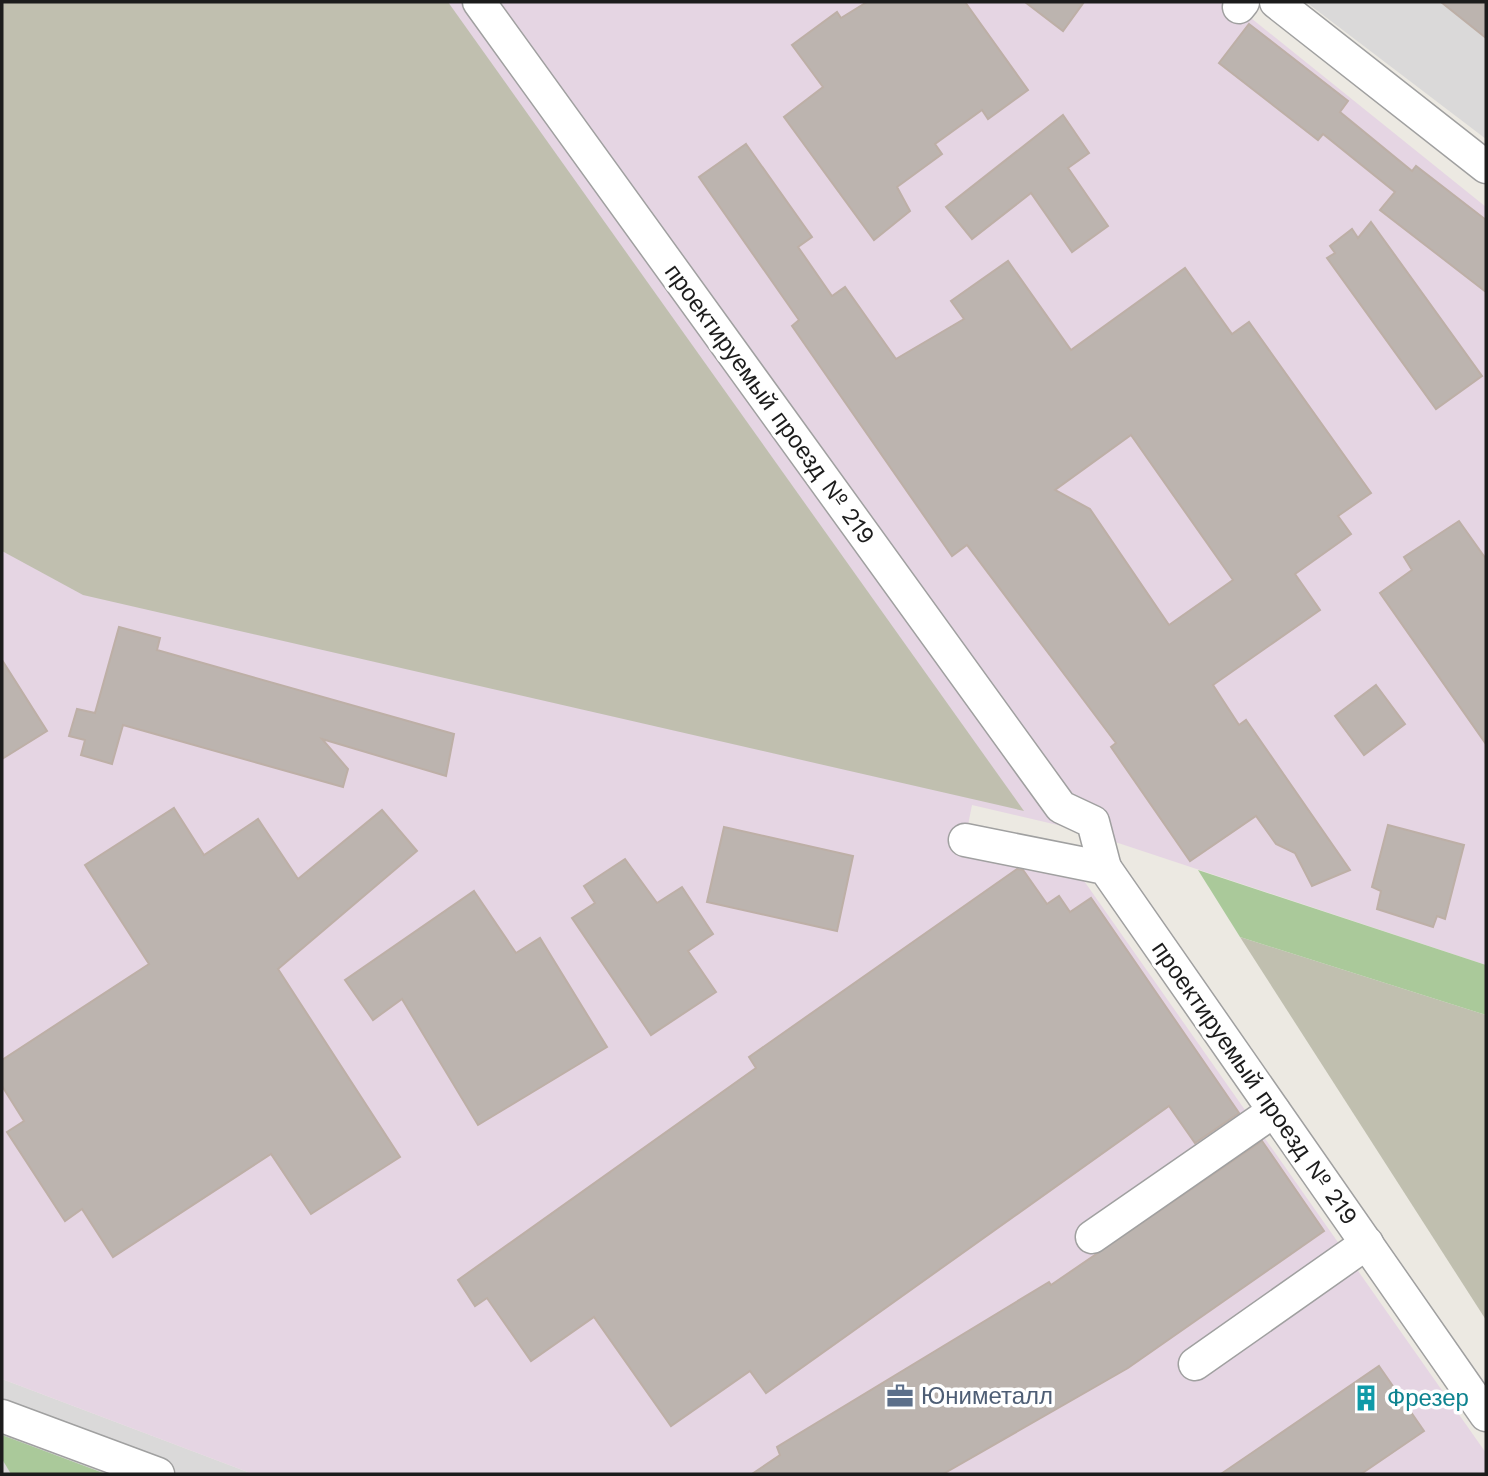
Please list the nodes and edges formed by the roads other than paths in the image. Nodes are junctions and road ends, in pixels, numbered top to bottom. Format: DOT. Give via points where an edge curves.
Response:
graph roads {
  1 [pos="480,2"];
  2 [pos="1276,2"];
  3 [pos="1486,167"];
  4 [pos="965,840"];
  5 [pos="1105,868"];
  6 [pos="1274,1111"];
  7 [pos="1091,1237"];
  8 [pos="1367,1244"];
  9 [pos="1195,1364"];
  10 [pos="1486,1415"];
  11 [pos="2,1416"];
  12 [pos="158,1474"];
  1 -- 5 [label="street, проектируемый проезд № 219" via="1061,807 1093,822"];
  2 -- 3 [label="street"];
  4 -- 5 [label="street"];
  5 -- 6 [label="street, проектируемый проезд № 219"];
  6 -- 7 [label="street"];
  6 -- 8 [label="street, проектируемый проезд № 219"];
  8 -- 9 [label="street"];
  8 -- 10 [label="street, проектируемый проезд № 219" via="1397,1305"];
  11 -- 12 [label="street"];
}
